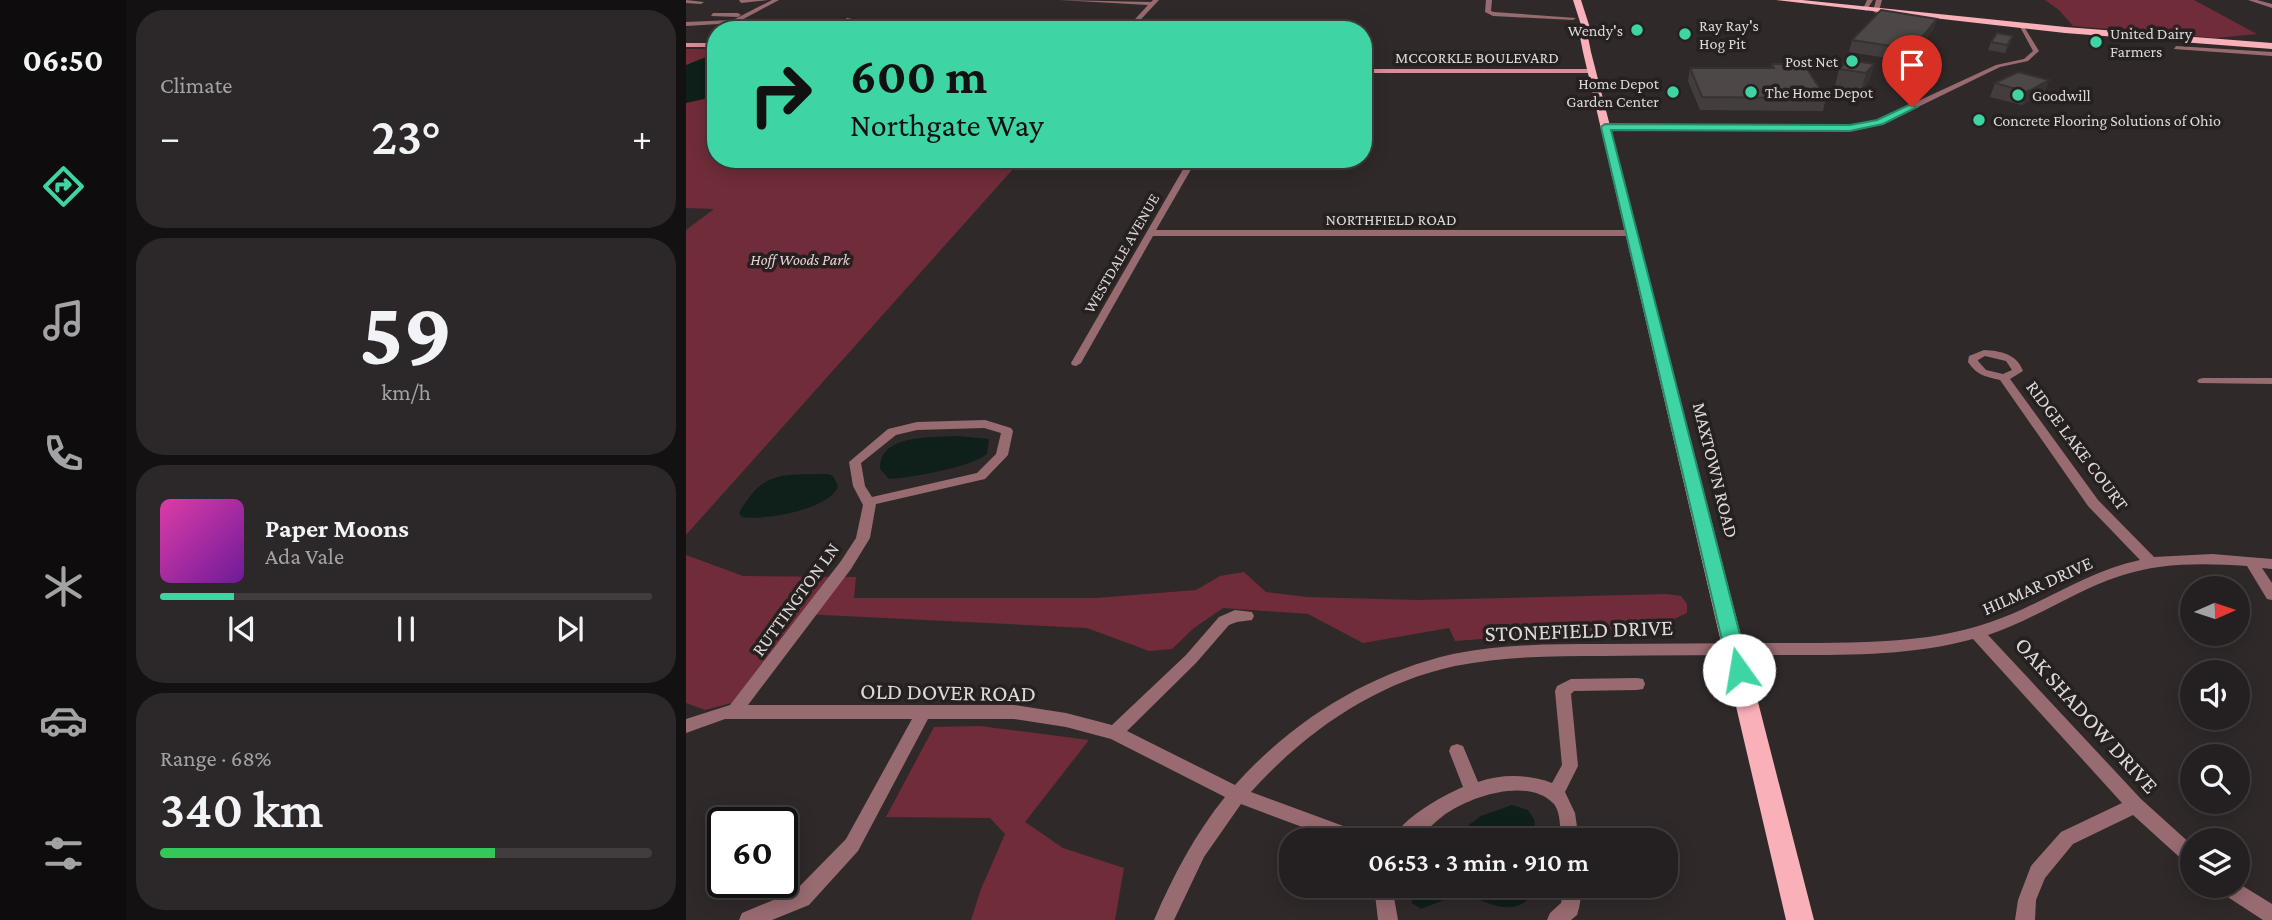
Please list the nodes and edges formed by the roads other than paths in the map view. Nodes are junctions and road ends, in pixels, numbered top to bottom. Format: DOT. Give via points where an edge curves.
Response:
graph roads {
  1 [pos="765,0"];
  2 [pos="776,0"];
  3 [pos="1062,0"];
  4 [pos="1489,0"];
  5 [pos="1577,0"];
  6 [pos="1780,0"];
  7 [pos="1870,0"];
  8 [pos="1880,0"];
  9 [pos="2252,0"];
  10 [pos="686,1"];
  11 [pos="741,1"];
  12 [pos="701,2"];
  13 [pos="1155,2"];
  14 [pos="1568,3"];
  15 [pos="2272,6"];
  16 [pos="1871,10"];
  17 [pos="713,15"];
  18 [pos="749,15"];
  19 [pos="849,19"];
  20 [pos="1578,19"];
  21 [pos="735,21"];
  22 [pos="846,21"];
  23 [pos="1137,21"];
  24 [pos="686,24"];
  25 [pos="707,24"];
  26 [pos="2021,26"];
  27 [pos="686,45"];
  28 [pos="707,45"];
  29 [pos="2272,46"];
  30 [pos="2176,48"];
  31 [pos="2272,54"];
  32 [pos="1372,71"];
  33 [pos="1591,71"];
  34 [pos="1605,127"];
  35 [pos="1188,168"];
  36 [pos="1151,233"];
  37 [pos="1631,233"];
  38 [pos="1076,363"];
  39 [pos="2004,378"];
  40 [pos="2203,381"];
  41 [pos="2272,381"];
  42 [pos="867,502"];
  43 [pos="2250,561"];
  44 [pos="2151,563"];
  45 [pos="2272,564"];
  46 [pos="2272,595"];
  47 [pos="1247,616"];
  48 [pos="1976,632"];
  49 [pos="1734,649"];
  50 [pos="1637,684"];
  51 [pos="729,712"];
  52 [pos="923,713"];
  53 [pos="686,726"];
  54 [pos="1115,733"];
  55 [pos="1457,751"];
  56 [pos="1473,789"];
  57 [pos="1238,795"];
  58 [pos="1554,795"];
  59 [pos="2135,805"];
  60 [pos="1327,828"];
  61 [pos="1413,828"];
  62 [pos="1568,828"];
  63 [pos="2180,846"];
  64 [pos="1384,898"];
  65 [pos="1572,898"];
  66 [pos="2246,898"];
  67 [pos="2272,915"];
  68 [pos="1386,919"];
  69 [pos="749,920"];
  70 [pos="1164,920"];
  71 [pos="1558,920"];
  72 [pos="1800,920"];
  73 [pos="2025,920"];
  1 -- 11 [label="street"];
  2 -- 18 [label="street"];
  3 -- 13 [label="street"];
  4 -- 20 [label="street" via="1488,12 1493,14"];
  5 -- 20 [label="main road, MAXTOWN ROAD"];
  6 -- 16 [label="main road"];
  7 -- 16 [label="street"];
  8 -- 16 [label="street"];
  9 -- 15 [label="street"];
  10 -- 12 [label="street"];
  13 -- 23 [label="street"];
  14 -- 20 [label="main road, MAXTOWN ROAD"];
  16 -- 26 [label="main road"];
  17 -- 18 [label="street"];
  18 -- 21 [label="street"];
  19 -- 22 [label="street"];
  20 -- 33 [label="main road, MAXTOWN ROAD" via="1586,28"];
  24 -- 25 [label="street"];
  26 -- 29 [label="main road"];
  26 -- 34 [label="street" via="2034,46 2031,57 1993,68 1871,124 1826,129"];
  27 -- 28 [label="street"];
  30 -- 31 [label="street"];
  32 -- 33 [label="street, MCCORKLE BOULEVARD"];
  33 -- 34 [label="main road, MAXTOWN ROAD"];
  34 -- 37 [label="main road, MAXTOWN ROAD"];
  35 -- 36 [label="street, WESTDALE AVENUE"];
  36 -- 37 [label="street, NORTHFIELD ROAD"];
  36 -- 38 [label="street, WESTDALE AVENUE"];
  37 -- 49 [label="main road, MAXTOWN ROAD"];
  39 -- 44 [label="street, RIDGE LAKE COURT" via="2093,503"];
  40 -- 41 [label="street"];
  42 -- 42 [label="street, RUTTINGTON LN" via="855,462 892,432 917,426 985,424 1007,431 1002,455 981,476"];
  42 -- 51 [label="street, RUTTINGTON LN" via="863,538 846,565"];
  43 -- 44 [label="street, HILMAR DRIVE"];
  43 -- 45 [label="street, HILMAR DRIVE"];
  43 -- 46 [label="street"];
  44 -- 48 [label="street, HILMAR DRIVE" via="2113,573"];
  47 -- 54 [label="street" via="1224,621"];
  48 -- 49 [label="street, HILMAR DRIVE" via="1888,647"];
  48 -- 59 [label="street, OAK SHADOW DRIVE"];
  49 -- 57 [label="street, STONEFIELD DRIVE" via="1522,651 1464,658 1420,670 1377,687 1324,717 1268,762"];
  49 -- 72 [label="main road, MAXTOWN ROAD"];
  50 -- 58 [label="street" via="1572,685 1563,691 1570,766"];
  51 -- 52 [label="street, OLD DOVER ROAD"];
  51 -- 53 [label="street"];
  52 -- 54 [label="street, OLD DOVER ROAD" via="1014,712"];
  52 -- 69 [label="street" via="852,845 802,898"];
  54 -- 57 [label="street, OLD DOVER ROAD"];
  55 -- 56 [label="street"];
  56 -- 58 [label="street" via="1532,785"];
  56 -- 61 [label="street"];
  57 -- 60 [label="street, OLD DOVER ROAD"];
  57 -- 70 [label="street, STONEFIELD DRIVE" via="1189,867"];
  58 -- 62 [label="street" via="1565,810"];
  59 -- 63 [label="street, OAK SHADOW DRIVE"];
  59 -- 73 [label="street" via="2067,838 2038,873"];
  64 -- 68 [label="street"];
  65 -- 71 [label="street" via="1570,908"];
  66 -- 67 [label="street"];
}
